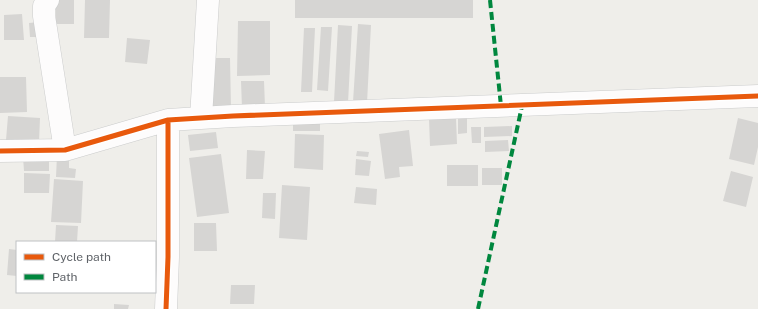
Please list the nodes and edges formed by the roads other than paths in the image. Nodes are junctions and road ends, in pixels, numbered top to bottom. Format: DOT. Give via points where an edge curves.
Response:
graph roads {
  1 [pos="48,0"];
  2 [pos="208,0"];
  3 [pos="758,96"];
  4 [pos="201,118"];
  5 [pos="168,120"];
  6 [pos="65,150"];
  7 [pos="0,151"];
  8 [pos="166,309"];
  1 -- 6 [label="street" via="44,6 44,16"];
  2 -- 4 [label="street"];
  3 -- 4 [label="street"];
  4 -- 5 [label="street"];
  5 -- 6 [label="street"];
  5 -- 8 [label="street"];
  6 -- 7 [label="street"];
}
